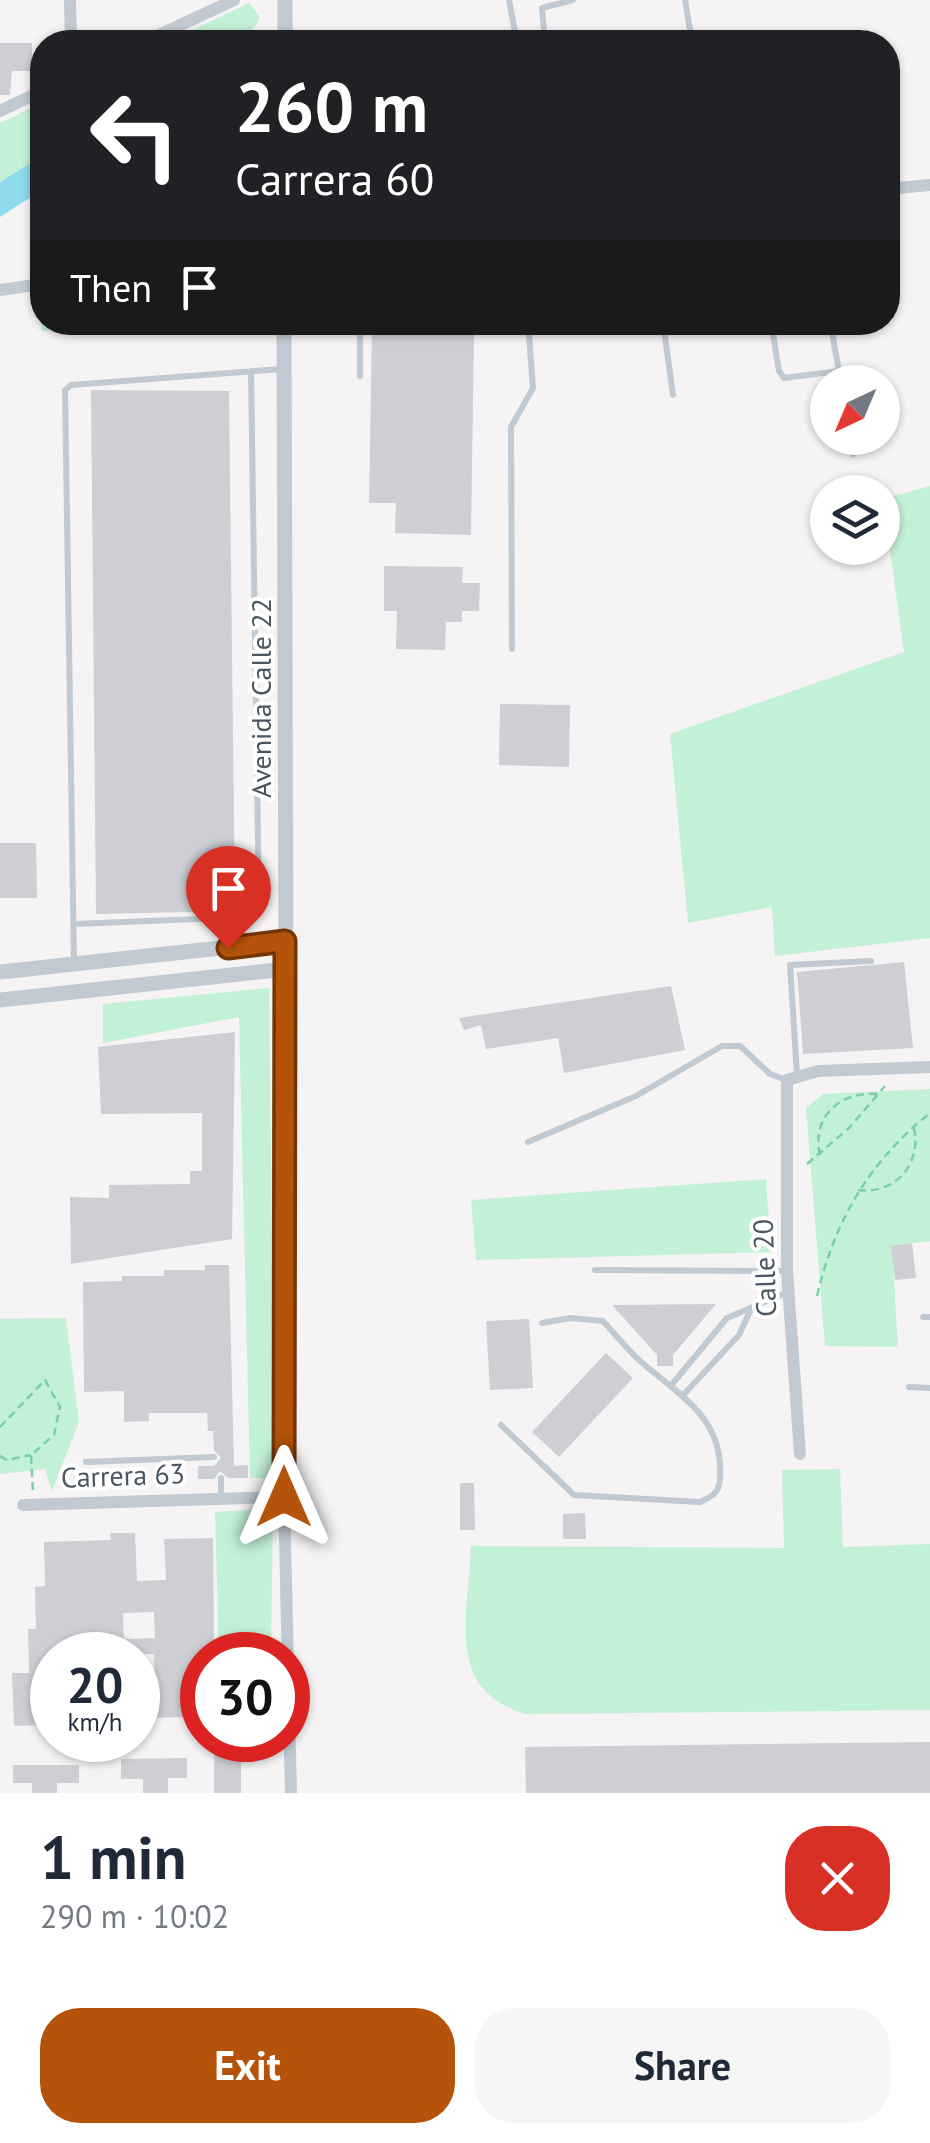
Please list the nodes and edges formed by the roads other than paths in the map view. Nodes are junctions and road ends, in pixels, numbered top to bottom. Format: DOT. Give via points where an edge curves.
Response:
graph roads {
  1 [pos="70,0"];
  2 [pos="234,0"];
  3 [pos="285,0"];
  4 [pos="510,0"];
  5 [pos="573,0"];
  6 [pos="685,0"];
  7 [pos="71,30"];
  8 [pos="170,30"];
  9 [pos="285,30"];
  10 [pos="515,30"];
  11 [pos="544,30"];
  12 [pos="690,30"];
  13 [pos="30,97"];
  14 [pos="0,111"];
  15 [pos="930,184"];
  16 [pos="900,188"];
  17 [pos="30,286"];
  18 [pos="0,290"];
  19 [pos="284,335"];
  20 [pos="360,335"];
  21 [pos="529,335"];
  22 [pos="664,335"];
  23 [pos="773,335"];
  24 [pos="832,335"];
  25 [pos="838,365"];
  26 [pos="284,369"];
  27 [pos="251,371"];
  28 [pos="810,375"];
  29 [pos="360,376"];
  30 [pos="673,395"];
  31 [pos="512,649"];
  32 [pos="74,924"];
  33 [pos="285,941"];
  34 [pos="870,961"];
  35 [pos="74,964"];
  36 [pos="286,968"];
  37 [pos="0,972"];
  38 [pos="75,990"];
  39 [pos="0,1000"];
  40 [pos="930,1067"];
  41 [pos="792,1078"];
  42 [pos="528,1142"];
  43 [pos="596,1270"];
  44 [pos="787,1271"];
  45 [pos="788,1292"];
  46 [pos="752,1308"];
  47 [pos="542,1322"];
  48 [pos="673,1382"];
  49 [pos="909,1387"];
  50 [pos="930,1388"];
  51 [pos="685,1394"];
  52 [pos="501,1425"];
  53 [pos="800,1454"];
  54 [pos="214,1456"];
  55 [pos="86,1462"];
  56 [pos="221,1478"];
  57 [pos="222,1497"];
  58 [pos="284,1497"];
  59 [pos="28,1504"];
  60 [pos="292,1793"];
  1 -- 7 [label="street"];
  2 -- 8 [label="street"];
  3 -- 9 [label="street"];
  4 -- 10 [label="lane"];
  5 -- 11 [label="lane" via="542,8"];
  6 -- 12 [label="lane"];
  13 -- 14 [label="street"];
  15 -- 16 [label="street"];
  17 -- 18 [label="street"];
  19 -- 26 [label="street, Avenida Calle 22"];
  20 -- 29 [label="lane"];
  21 -- 31 [label="lane" via="533,388 511,427"];
  22 -- 30 [label="lane"];
  23 -- 28 [label="lane" via="784,378"];
  24 -- 25 [label="lane"];
  26 -- 27 [label="lane"];
  26 -- 33 [label="street, Avenida Calle 22"];
  27 -- 32 [label="lane" via="71,384 65,390"];
  27 -- 32 [label="lane" via="258,907 248,916"];
  32 -- 35 [label="lane"];
  33 -- 35 [label="street"];
  33 -- 36 [label="street, Avenida Calle 22"];
  34 -- 41 [label="lane" via="790,966"];
  35 -- 37 [label="street"];
  35 -- 38 [label="street"];
  36 -- 38 [label="street"];
  36 -- 58 [label="street, Avenida Calle 22"];
  38 -- 39 [label="street"];
  40 -- 41 [label="street"];
  41 -- 42 [label="lane" via="770,1074 740,1046 722,1046 636,1096"];
  41 -- 44 [label="street, Calle 20"];
  43 -- 44 [label="lane"];
  44 -- 45 [label="street, Calle 20"];
  45 -- 46 [label="lane"];
  45 -- 53 [label="street, Calle 20"];
  46 -- 48 [label="lane" via="728,1318"];
  46 -- 51 [label="lane" via="739,1335"];
  47 -- 48 [label="lane" via="603,1321 637,1358"];
  48 -- 51 [label="lane"];
  49 -- 50 [label="lane"];
  51 -- 52 [label="lane" via="720,1454 720,1486 700,1502 574,1495"];
  54 -- 55 [label="lane"];
  56 -- 57 [label="lane"];
  57 -- 58 [label="street, Carrera 63"];
  57 -- 59 [label="street, Carrera 63"];
  58 -- 60 [label="street, Avenida Calle 22"];
}
